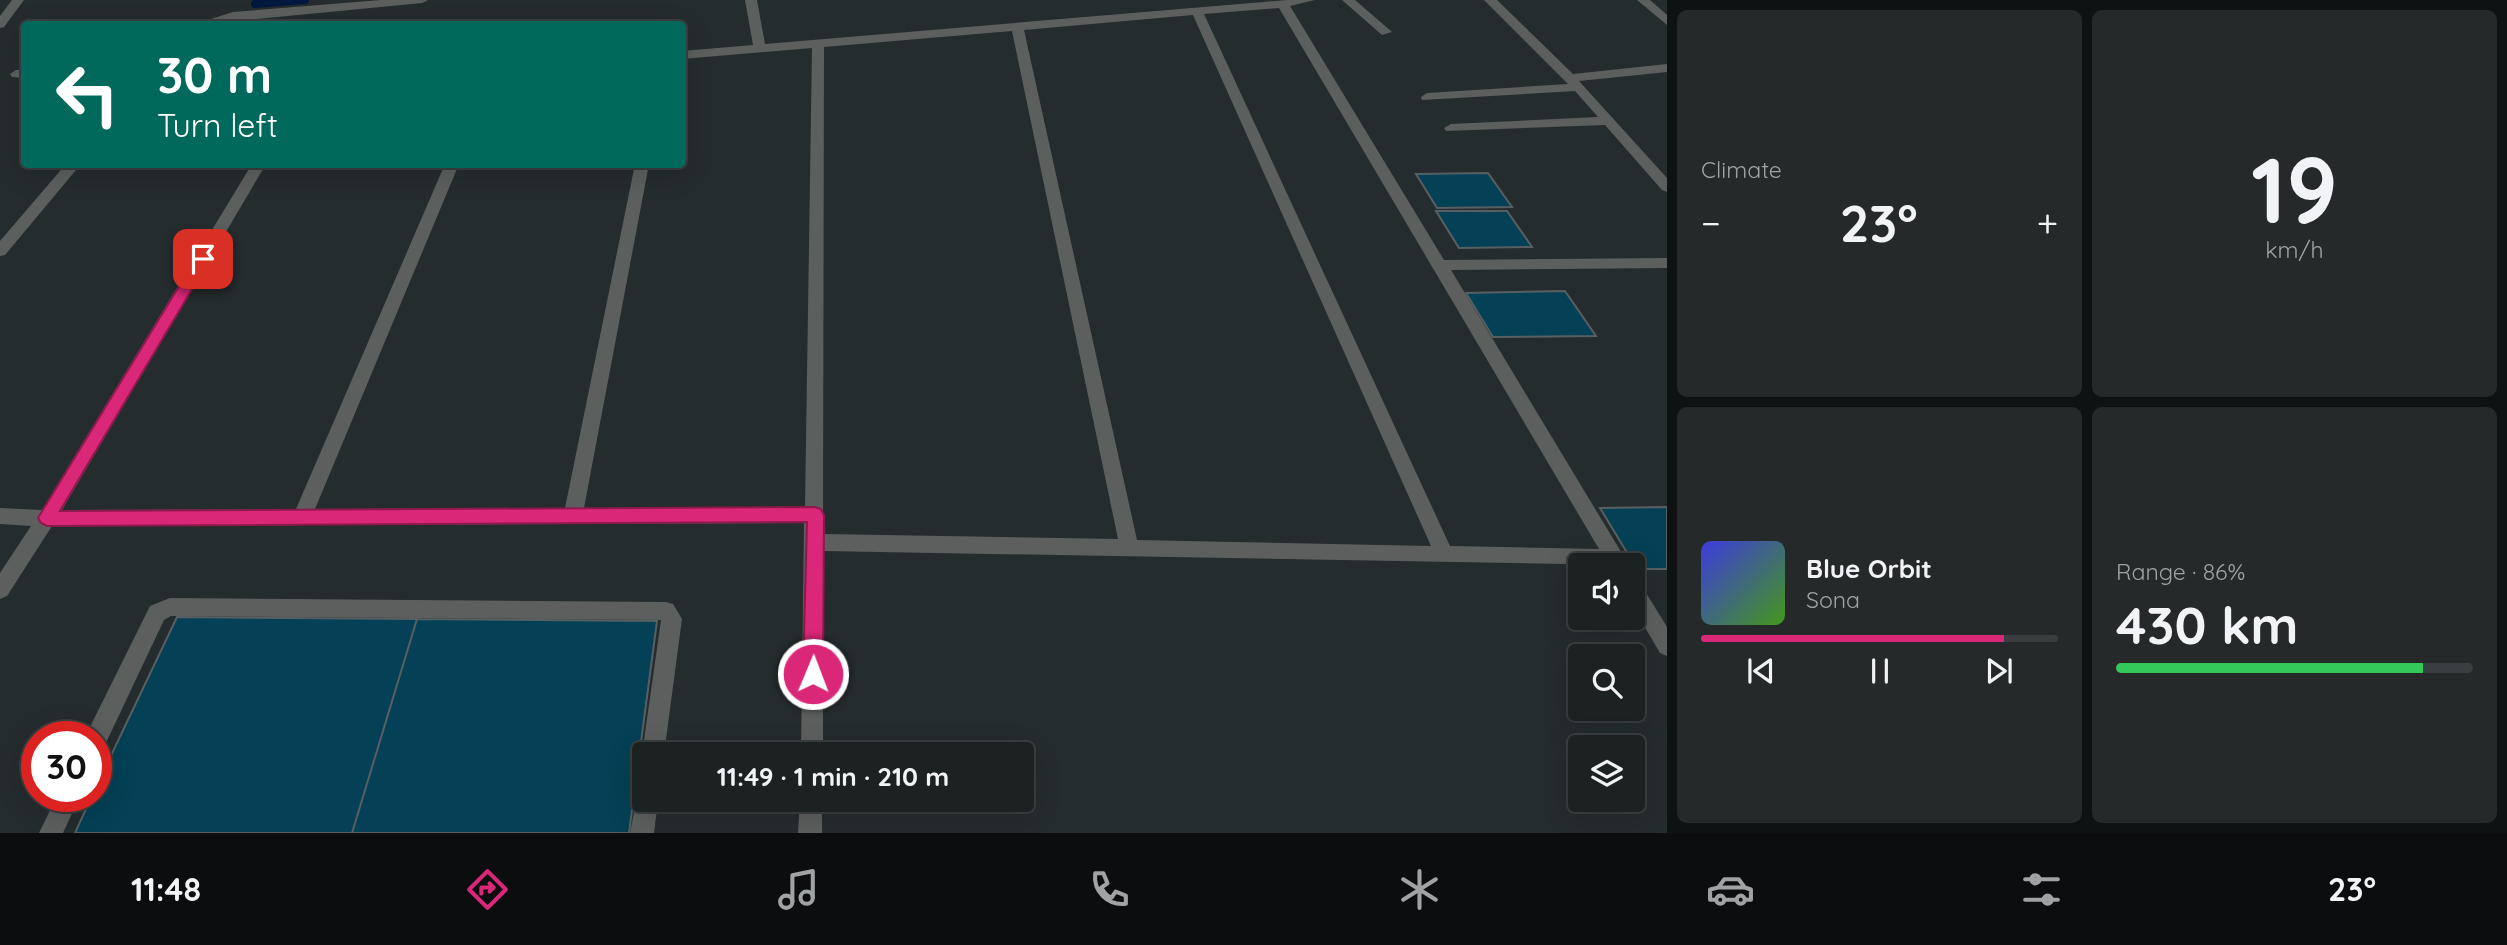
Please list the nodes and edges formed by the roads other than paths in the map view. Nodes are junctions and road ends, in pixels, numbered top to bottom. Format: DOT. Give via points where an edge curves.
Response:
graph roads {
  1 [pos="18,0"];
  2 [pos="422,0"];
  3 [pos="751,0"];
  4 [pos="1309,0"];
  5 [pos="1349,0"];
  6 [pos="1490,0"];
  7 [pos="1643,0"];
  8 [pos="1283,4"];
  9 [pos="1197,11"];
  10 [pos="214,21"];
  11 [pos="1667,21"];
  12 [pos="0,24"];
  13 [pos="1017,27"];
  14 [pos="1386,32"];
  15 [pos="818,44"];
  16 [pos="760,49"];
  17 [pos="686,55"];
  18 [pos="1667,68"];
  19 [pos="1575,82"];
  20 [pos="1427,97"];
  21 [pos="1608,121"];
  22 [pos="1451,128"];
  23 [pos="71,168"];
  24 [pos="258,168"];
  25 [pos="450,168"];
  26 [pos="641,168"];
  27 [pos="1667,187"];
  28 [pos="0,251"];
  29 [pos="1667,264"];
  30 [pos="1440,265"];
  31 [pos="815,515"];
  32 [pos="0,516"];
  33 [pos="573,516"];
  34 [pos="302,517"];
  35 [pos="47,518"];
  36 [pos="815,542"];
  37 [pos="1129,548"];
  38 [pos="1612,553"];
  39 [pos="1444,554"];
  40 [pos="1568,560"];
  41 [pos="0,590"];
  42 [pos="1645,609"];
  43 [pos="1667,646"];
  44 [pos="105,721"];
  45 [pos="655,742"];
  46 [pos="812,742"];
  47 [pos="61,812"];
  48 [pos="645,812"];
  49 [pos="811,812"];
  50 [pos="51,833"];
  51 [pos="642,833"];
  52 [pos="810,833"];
  1 -- 12 [label="street"];
  2 -- 10 [label="street"];
  3 -- 16 [label="street"];
  4 -- 8 [label="street"];
  5 -- 14 [label="street"];
  6 -- 19 [label="street"];
  7 -- 11 [label="street"];
  8 -- 9 [label="street"];
  8 -- 30 [label="street"];
  9 -- 13 [label="street"];
  9 -- 39 [label="street"];
  13 -- 15 [label="street"];
  13 -- 37 [label="street"];
  15 -- 16 [label="street"];
  15 -- 31 [label="street"];
  16 -- 17 [label="street"];
  18 -- 19 [label="street"];
  19 -- 20 [label="street"];
  19 -- 21 [label="street"];
  21 -- 22 [label="street"];
  21 -- 27 [label="street"];
  23 -- 28 [label="street"];
  24 -- 35 [label="street"];
  25 -- 34 [label="street"];
  26 -- 33 [label="street"];
  29 -- 30 [label="street"];
  30 -- 38 [label="street"];
  31 -- 33 [label="street"];
  31 -- 36 [label="street"];
  32 -- 35 [label="street"];
  33 -- 34 [label="street"];
  34 -- 35 [label="street"];
  35 -- 41 [label="street"];
  36 -- 37 [label="street"];
  36 -- 46 [label="street"];
  37 -- 39 [label="street"];
  39 -- 40 [label="street"];
  42 -- 43 [label="street"];
  44 -- 45 [label="street" via="154,619 170,607 666,611 672,619"];
  47 -- 50 [label="street"];
  48 -- 51 [label="street"];
  49 -- 52 [label="street"];
}
